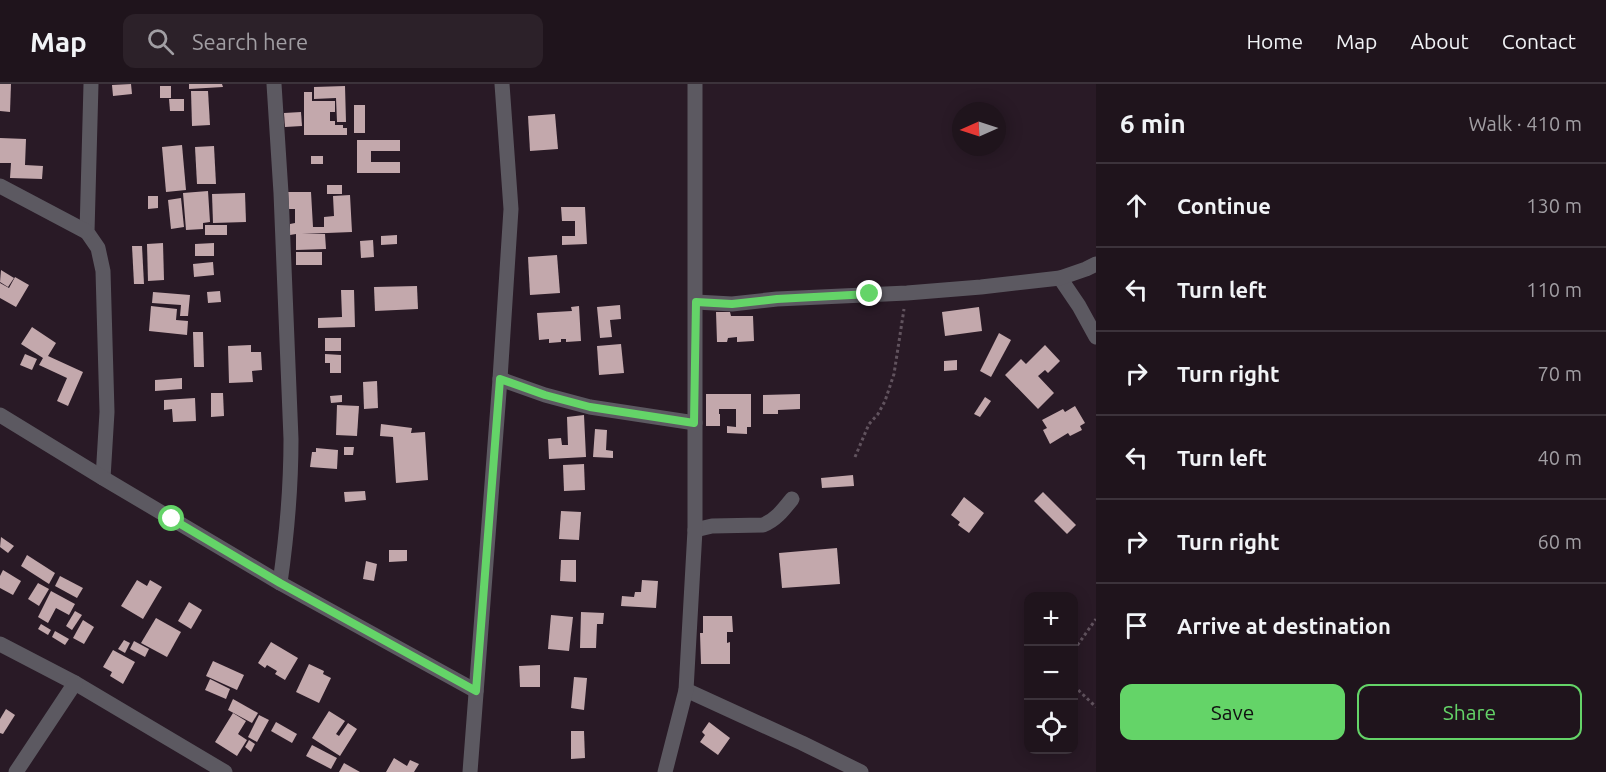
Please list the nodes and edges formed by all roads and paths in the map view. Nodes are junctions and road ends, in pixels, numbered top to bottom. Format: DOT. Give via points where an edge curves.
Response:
graph roads {
  1 [pos="91,84"];
  2 [pos="274,84"];
  3 [pos="502,84"];
  4 [pos="695,84"];
  5 [pos="0,186"];
  6 [pos="87,232"];
  7 [pos="1096,264"];
  8 [pos="1060,278"];
  9 [pos="907,293"];
  10 [pos="696,302"];
  11 [pos="1096,337"];
  12 [pos="500,379"];
  13 [pos="0,415"];
  14 [pos="694,423"];
  15 [pos="855,457"];
  16 [pos="103,478"];
  17 [pos="792,499"];
  18 [pos="695,530"];
  19 [pos="280,583"];
  20 [pos="1096,619"];
  21 [pos="0,644"];
  22 [pos="1077,646"];
  23 [pos="75,683"];
  24 [pos="686,690"];
  25 [pos="1078,690"];
  26 [pos="476,691"];
  27 [pos="1096,707"];
  28 [pos="16,772"];
  29 [pos="225,772"];
  30 [pos="470,772"];
  31 [pos="665,772"];
  32 [pos="861,772"];
  1 -- 6 [label="street"];
  2 -- 19 [label="street" via="291,439 288,520"];
  3 -- 12 [label="street" via="511,209"];
  4 -- 10 [label="street"];
  5 -- 6 [label="street"];
  6 -- 16 [label="street" via="98,248 103,271 107,412"];
  7 -- 8 [label="street"];
  8 -- 9 [label="street"];
  8 -- 11 [label="street"];
  9 -- 10 [label="street" via="732,304"];
  9 -- 15 [label="path" via="894,374 885,401 869,424"];
  10 -- 14 [label="street"];
  12 -- 14 [label="street" via="590,407"];
  12 -- 26 [label="street"];
  13 -- 16 [label="street"];
  14 -- 18 [label="street"];
  16 -- 19 [label="street"];
  17 -- 18 [label="street" via="777,517 763,525"];
  18 -- 24 [label="street"];
  19 -- 26 [label="street"];
  20 -- 22 [label="path"];
  21 -- 23 [label="street"];
  23 -- 28 [label="street"];
  23 -- 29 [label="street"];
  24 -- 31 [label="street"];
  24 -- 32 [label="street"];
  25 -- 27 [label="path"];
  26 -- 30 [label="street"];
}
